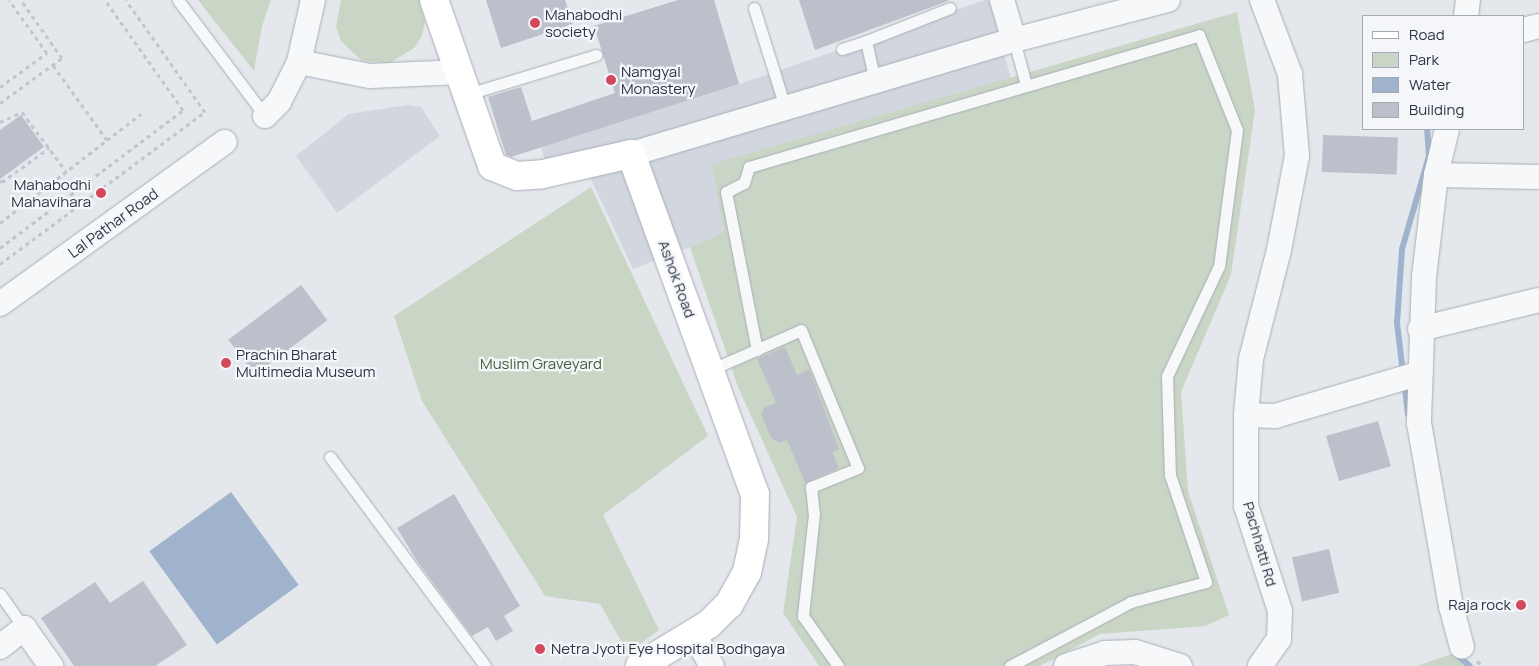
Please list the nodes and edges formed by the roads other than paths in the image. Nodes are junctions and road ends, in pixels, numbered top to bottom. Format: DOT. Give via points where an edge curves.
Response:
graph roads {
  1 [pos="178,0"];
  2 [pos="313,0"];
  3 [pos="434,0"];
  4 [pos="1002,0"];
  5 [pos="1167,0"];
  6 [pos="1262,0"];
  7 [pos="1468,0"];
  8 [pos="754,8"];
  9 [pos="950,8"];
  10 [pos="1466,15"];
  11 [pos="1539,26"];
  12 [pos="1524,30"];
  13 [pos="1014,40"];
  14 [pos="866,41"];
  15 [pos="842,49"];
  16 [pos="596,55"];
  17 [pos="299,62"];
  18 [pos="875,81"];
  19 [pos="464,83"];
  20 [pos="1026,84"];
  21 [pos="785,107"];
  22 [pos="264,116"];
  23 [pos="1447,130"];
  24 [pos="225,142"];
  25 [pos="631,154"];
  26 [pos="1436,175"];
  27 [pos="1539,177"];
  28 [pos="1539,300"];
  29 [pos="0,304"];
  30 [pos="1420,329"];
  31 [pos="757,350"];
  32 [pos="710,370"];
  33 [pos="1421,373"];
  34 [pos="1246,416"];
  35 [pos="330,457"];
  36 [pos="0,594"];
  37 [pos="24,628"];
  38 [pos="694,634"];
  39 [pos="0,647"];
  40 [pos="1462,647"];
  41 [pos="51,666"];
  42 [pos="485,666"];
  43 [pos="640,666"];
  44 [pos="712,666"];
  45 [pos="838,666"];
  46 [pos="1010,666"];
  47 [pos="1066,666"];
  48 [pos="1180,666"];
  49 [pos="1260,666"];
  1 -- 22 [label="lane"];
  2 -- 17 [label="street"];
  3 -- 19 [label="street"];
  4 -- 13 [label="street"];
  5 -- 13 [label="street"];
  6 -- 34 [label="street, Pachhatti Rd" via="1290,74 1297,156 1279,250 1251,359"];
  7 -- 10 [label="street"];
  8 -- 21 [label="lane"];
  9 -- 14 [label="lane"];
  11 -- 12 [label="street"];
  13 -- 18 [label="street"];
  13 -- 20 [label="lane"];
  14 -- 15 [label="lane"];
  14 -- 18 [label="lane"];
  16 -- 19 [label="lane"];
  17 -- 19 [label="street" via="370,76"];
  17 -- 22 [label="street" via="280,102"];
  18 -- 21 [label="street"];
  19 -- 25 [label="street" via="492,166 517,176 543,174"];
  20 -- 31 [label="lane" via="749,167 744,183 726,192"];
  20 -- 46 [label="lane" via="1199,35 1237,130 1219,266 1167,376 1170,475 1206,582 1131,602"];
  21 -- 25 [label="street"];
  23 -- 26 [label="street"];
  24 -- 29 [label="street, Lal Pathar Road"];
  25 -- 32 [label="street, Ashok Road"];
  26 -- 27 [label="street"];
  26 -- 30 [label="street"];
  28 -- 30 [label="street"];
  30 -- 33 [label="street"];
  31 -- 32 [label="lane"];
  31 -- 45 [label="lane" via="801,330 858,468 811,487 814,514 803,616"];
  32 -- 38 [label="street, Ashok Road" via="754,494 754,539 747,572 729,604"];
  33 -- 34 [label="street" via="1396,383 1275,416"];
  33 -- 40 [label="street" via="1419,424 1451,606"];
  34 -- 49 [label="street, Pachhatti Rd" via="1246,506 1280,611 1279,639"];
  35 -- 42 [label="lane"];
  36 -- 37 [label="lane"];
  37 -- 39 [label="street"];
  37 -- 41 [label="street"];
  38 -- 43 [label="street, Ashok Road"];
  38 -- 44 [label="street"];
  47 -- 48 [label="street" via="1105,653 1135,652"];
}
